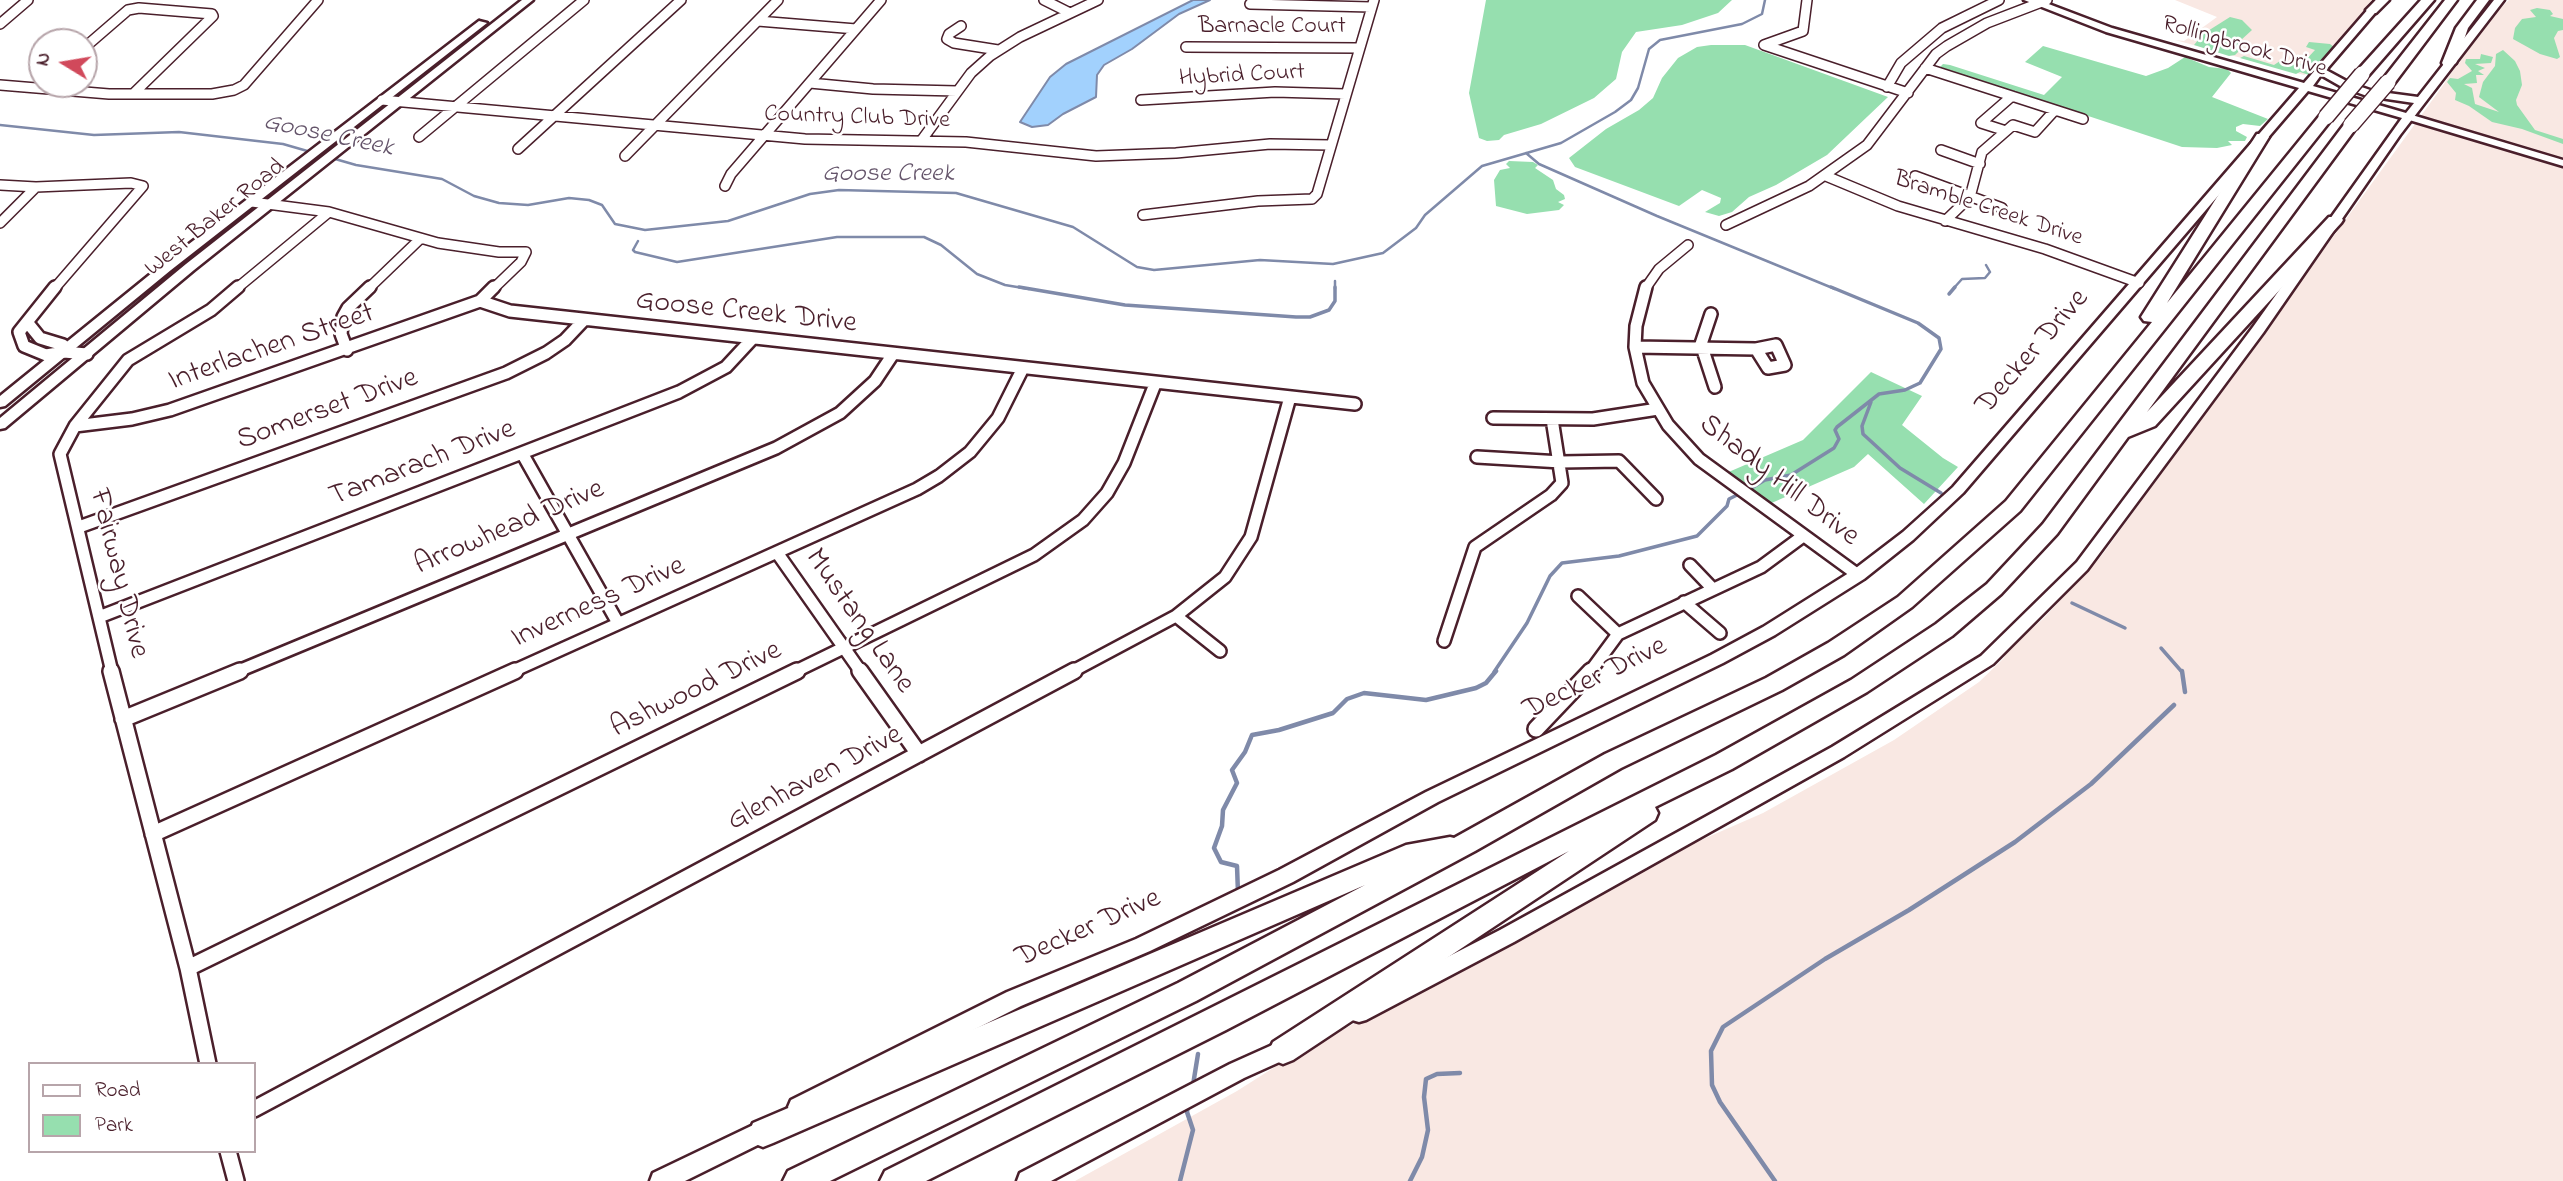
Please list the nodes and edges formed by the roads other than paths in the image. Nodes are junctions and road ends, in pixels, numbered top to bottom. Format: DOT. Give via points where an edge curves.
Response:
graph roads {
  1 [pos="28,0"];
  2 [pos="318,0"];
  3 [pos="512,0"];
  4 [pos="528,0"];
  5 [pos="584,0"];
  6 [pos="681,0"];
  7 [pos="778,0"];
  8 [pos="881,0"];
  9 [pos="1044,0"];
  10 [pos="1098,0"];
  11 [pos="1807,0"];
  12 [pos="1999,0"];
  13 [pos="2410,0"];
  14 [pos="2428,0"];
  15 [pos="2451,0"];
  16 [pos="2500,0"];
  17 [pos="2041,1"];
  18 [pos="2482,1"];
  19 [pos="1372,3"];
  20 [pos="2379,3"];
  21 [pos="1250,4"];
  22 [pos="1070,13"];
  23 [pos="1965,16"];
  24 [pos="758,21"];
  25 [pos="0,24"];
  26 [pos="1984,24"];
  27 [pos="961,26"];
  28 [pos="856,29"];
  29 [pos="2403,30"];
  30 [pos="98,36"];
  31 [pos="1186,47"];
  32 [pos="1358,48"];
  33 [pos="998,50"];
  34 [pos="2449,64"];
  35 [pos="1925,68"];
  36 [pos="2319,70"];
  37 [pos="810,83"];
  38 [pos="2308,84"];
  39 [pos="0,85"];
  40 [pos="28,85"];
  41 [pos="1887,88"];
  42 [pos="98,90"];
  43 [pos="234,90"];
  44 [pos="957,91"];
  45 [pos="1908,93"];
  46 [pos="133,94"];
  47 [pos="1345,94"];
  48 [pos="2012,96"];
  49 [pos="2296,97"];
  50 [pos="382,100"];
  51 [pos="1142,100"];
  52 [pos="2421,101"];
  53 [pos="401,102"];
  54 [pos="455,107"];
  55 [pos="2055,110"];
  56 [pos="2411,115"];
  57 [pos="554,116"];
  58 [pos="2083,119"];
  59 [pos="656,125"];
  60 [pos="2006,131"];
  61 [pos="2396,133"];
  62 [pos="764,135"];
  63 [pos="419,137"];
  64 [pos="2262,137"];
  65 [pos="921,141"];
  66 [pos="1330,145"];
  67 [pos="518,149"];
  68 [pos="1941,150"];
  69 [pos="2563,154"];
  70 [pos="625,156"];
  71 [pos="2563,163"];
  72 [pos="1980,164"];
  73 [pos="1826,176"];
  74 [pos="1915,176"];
  75 [pos="0,185"];
  76 [pos="725,186"];
  77 [pos="36,187"];
  78 [pos="1970,197"];
  79 [pos="1312,199"];
  80 [pos="252,202"];
  81 [pos="271,204"];
  82 [pos="2002,208"];
  83 [pos="329,212"];
  84 [pos="1143,215"];
  85 [pos="2334,220"];
  86 [pos="1945,221"];
  87 [pos="0,223"];
  88 [pos="1726,225"];
  89 [pos="420,239"];
  90 [pos="1688,245"];
  91 [pos="2139,283"];
  92 [pos="480,301"];
  93 [pos="1711,314"];
  94 [pos="583,321"];
  95 [pos="27,323"];
  96 [pos="752,338"];
  97 [pos="1701,346"];
  98 [pos="1635,347"];
  99 [pos="1756,349"];
  100 [pos="347,350"];
  101 [pos="64,352"];
  102 [pos="87,354"];
  103 [pos="893,354"];
  104 [pos="1023,369"];
  105 [pos="1155,384"];
  106 [pos="1715,387"];
  107 [pos="1290,397"];
  108 [pos="2101,397"];
  109 [pos="0,403"];
  110 [pos="1355,404"];
  111 [pos="1658,409"];
  112 [pos="1493,418"];
  113 [pos="1552,419"];
  114 [pos="0,425"];
  115 [pos="75,426"];
  116 [pos="2121,434"];
  117 [pos="522,453"];
  118 [pos="1477,457"];
  119 [pos="1560,462"];
  120 [pos="1656,499"];
  121 [pos="79,527"];
  122 [pos="568,533"];
  123 [pos="1803,536"];
  124 [pos="778,554"];
  125 [pos="1690,565"];
  126 [pos="1858,575"];
  127 [pos="1712,589"];
  128 [pos="1578,596"];
  129 [pos="1684,602"];
  130 [pos="1176,616"];
  131 [pos="99,617"];
  132 [pos="618,624"];
  133 [pos="1720,633"];
  134 [pos="1618,634"];
  135 [pos="1444,641"];
  136 [pos="846,649"];
  137 [pos="1220,651"];
  138 [pos="123,719"];
  139 [pos="1536,729"];
  140 [pos="919,754"];
  141 [pos="1724,762"];
  142 [pos="153,834"];
  143 [pos="1466,844"];
  144 [pos="188,968"];
  145 [pos="1283,1051"];
  146 [pos="208,1062"];
  147 [pos="256,1108"];
  148 [pos="763,1133"];
  149 [pos="229,1153"];
  150 [pos="236,1181"];
  151 [pos="662,1181"];
  152 [pos="798,1181"];
  153 [pos="895,1181"];
  154 [pos="1028,1181"];
  1 -- 25 [label="street"];
  2 -- 43 [label="street" via="244,85"];
  3 -- 50 [label="main road, West Baker Road"];
  4 -- 53 [label="main road, West Baker Road"];
  5 -- 54 [label="street"];
  6 -- 57 [label="street"];
  7 -- 24 [label="street"];
  8 -- 28 [label="street"];
  9 -- 22 [label="street"];
  10 -- 22 [label="street"];
  11 -- 41 [label="street" via="1803,31 1764,45"];
  12 -- 23 [label="street"];
  13 -- 29 [label="highway" via="2400,20"];
  14 -- 29 [label="highway"];
  15 -- 116 [label="highway, bridge" via="2351,125"];
  16 -- 34 [label="main road"];
  17 -- 26 [label="street"];
  17 -- 38 [label="main road, Rollingbrook Drive" via="2109,30"];
  18 -- 34 [label="highway" via="2462,28"];
  19 -- 21 [label="street"];
  19 -- 32 [label="street"];
  20 -- 36 [label="main road, Decker Drive"];
  22 -- 33 [label="street"];
  23 -- 26 [label="street"];
  23 -- 41 [label="street" via="1943,27 1900,63"];
  24 -- 28 [label="street"];
  24 -- 59 [label="street"];
  26 -- 35 [label="street" via="1936,54"];
  27 -- 33 [label="street" via="947,37 950,42"];
  28 -- 37 [label="street"];
  29 -- 108 [label="highway, bridge" via="2326,117"];
  30 -- 46 [label="street" via="128,10 212,14"];
  31 -- 32 [label="street, Barnacle Court"];
  32 -- 47 [label="street"];
  33 -- 44 [label="street"];
  34 -- 52 [label="main road"];
  35 -- 45 [label="street"];
  35 -- 48 [label="street"];
  36 -- 38 [label="main road, Decker Drive"];
  36 -- 52 [label="main road" via="2371,94"];
  37 -- 44 [label="street"];
  37 -- 62 [label="street"];
  38 -- 49 [label="main road, Decker Drive"];
  38 -- 56 [label="main road, Rollingbrook Drive"];
  39 -- 40 [label="street"];
  41 -- 45 [label="street"];
  42 -- 46 [label="street"];
  43 -- 46 [label="street"];
  44 -- 65 [label="street"];
  45 -- 73 [label="street" via="1867,145"];
  47 -- 51 [label="street, Hybrid Court" via="1265,92"];
  47 -- 66 [label="street"];
  48 -- 55 [label="street"];
  48 -- 60 [label="street" via="1981,123"];
  49 -- 61 [label="main road" via="2354,107 2381,119"];
  49 -- 64 [label="main road, Decker Drive"];
  50 -- 53 [label="street, Country Club Drive"];
  50 -- 80 [label="main road, West Baker Road"];
  52 -- 56 [label="main road"];
  53 -- 54 [label="street, Country Club Drive"];
  53 -- 81 [label="main road, West Baker Road"];
  54 -- 57 [label="street, Country Club Drive"];
  54 -- 63 [label="street"];
  55 -- 58 [label="street"];
  55 -- 60 [label="street" via="2035,132 2013,125"];
  56 -- 61 [label="main road"];
  56 -- 69 [label="street"];
  56 -- 71 [label="street"];
  57 -- 59 [label="street, Country Club Drive"];
  57 -- 67 [label="street"];
  59 -- 62 [label="street, Country Club Drive"];
  59 -- 70 [label="street"];
  60 -- 72 [label="street" via="1982,152"];
  61 -- 85 [label="main road"];
  62 -- 65 [label="street, Country Club Drive"];
  62 -- 76 [label="street"];
  64 -- 91 [label="main road, Decker Drive"];
  64 -- 108 [label="highway"];
  65 -- 66 [label="street, Country Club Drive" via="1096,156 1270,144"];
  66 -- 79 [label="street"];
  68 -- 72 [label="street"];
  72 -- 78 [label="street"];
  73 -- 86 [label="street, Bramble Creek Drive"];
  73 -- 88 [label="street"];
  74 -- 78 [label="street"];
  75 -- 77 [label="street"];
  77 -- 87 [label="street"];
  77 -- 95 [label="street" via="143,186"];
  78 -- 82 [label="street"];
  78 -- 86 [label="street"];
  79 -- 84 [label="street"];
  80 -- 81 [label="street"];
  80 -- 101 [label="main road, West Baker Road"];
  81 -- 83 [label="street"];
  81 -- 102 [label="main road, West Baker Road"];
  83 -- 89 [label="street"];
  83 -- 115 [label="street, Fairway Drive" via="211,310 128,360"];
  85 -- 116 [label="highway" via="2148,422"];
  85 -- 145 [label="main road" via="2082,566 1987,660 1816,765 1507,936"];
  86 -- 91 [label="street, Bramble Creek Drive" via="2045,249"];
  89 -- 92 [label="street" via="526,252"];
  89 -- 100 [label="street" via="348,308 341,334"];
  90 -- 98 [label="street, Shady Hill Drive" via="1646,286"];
  91 -- 126 [label="main road, Decker Drive" via="1958,490"];
  92 -- 94 [label="street, Goose Creek Drive" via="510,312"];
  92 -- 100 [label="street, Interlachen Street"];
  93 -- 97 [label="street"];
  94 -- 96 [label="street, Goose Creek Drive"];
  94 -- 121 [label="street, Somerset Drive" via="546,353 506,373"];
  95 -- 101 [label="street" via="40,338 63,345"];
  95 -- 101 [label="street" via="19,332 24,346 46,355"];
  96 -- 103 [label="street, Goose Creek Drive"];
  96 -- 117 [label="street, Tamarach Drive" via="726,367 694,386"];
  97 -- 98 [label="street"];
  97 -- 99 [label="street"];
  97 -- 106 [label="street"];
  98 -- 111 [label="street, Shady Hill Drive" via="1643,383"];
  100 -- 115 [label="street, Interlachen Street" via="153,415"];
  101 -- 102 [label="street"];
  101 -- 109 [label="main road, West Baker Road"];
  102 -- 114 [label="main road, West Baker Road"];
  103 -- 104 [label="street, Goose Creek Drive"];
  103 -- 122 [label="street, Arrowhead Drive" via="876,381 856,400 808,432"];
  104 -- 105 [label="street, Goose Creek Drive"];
  104 -- 124 [label="street, Inverness Drive" via="998,418 970,452 939,476"];
  105 -- 107 [label="street, Goose Creek Drive"];
  105 -- 136 [label="street, Ashwood Drive" via="1115,482 1083,520 1034,555"];
  107 -- 110 [label="street, Goose Creek Drive"];
  107 -- 130 [label="street, Glenhaven Drive" via="1251,537 1225,577"];
  108 -- 143 [label="highway" via="2013,506 1905,602 1774,684 1614,761"];
  111 -- 113 [label="street" via="1593,419"];
  111 -- 123 [label="street, Shady Hill Drive" via="1699,459"];
  112 -- 113 [label="street"];
  113 -- 119 [label="street"];
  115 -- 121 [label="street, Fairway Drive" via="65,440 60,462"];
  116 -- 141 [label="highway" via="2050,529 1994,589 1859,686"];
  117 -- 122 [label="street"];
  117 -- 131 [label="street, Tamarach Drive"];
  118 -- 119 [label="street"];
  119 -- 120 [label="street" via="1619,461"];
  119 -- 135 [label="street" via="1562,483 1551,495 1475,547"];
  121 -- 131 [label="street, Fairway Drive"];
  122 -- 132 [label="street"];
  122 -- 138 [label="street, Arrowhead Drive"];
  123 -- 126 [label="street, Shady Hill Drive"];
  123 -- 127 [label="street" via="1761,566"];
  124 -- 132 [label="street, Inverness Drive"];
  124 -- 136 [label="street, Mustang Lane"];
  125 -- 127 [label="street"];
  126 -- 148 [label="main road, Decker Drive" via="1717,659 1432,797 1262,888 1014,999 808,1100"];
  127 -- 129 [label="street"];
  128 -- 134 [label="street"];
  129 -- 133 [label="street"];
  129 -- 134 [label="street"];
  130 -- 137 [label="street"];
  130 -- 140 [label="street, Glenhaven Drive"];
  131 -- 138 [label="street, Fairway Drive"];
  132 -- 142 [label="street, Inverness Drive"];
  134 -- 139 [label="street" via="1585,680"];
  136 -- 140 [label="street, Mustang Lane"];
  136 -- 144 [label="street, Ashwood Drive"];
  138 -- 142 [label="street, Fairway Drive"];
  140 -- 147 [label="street, Glenhaven Drive"];
  141 -- 145 [label="highway"];
  141 -- 153 [label="highway"];
  142 -- 144 [label="street, Fairway Drive"];
  143 -- 148 [label="highway" via="1415,852"];
  143 -- 152 [label="highway" via="1187,992"];
  144 -- 146 [label="street, Fairway Drive"];
  145 -- 154 [label="main road"];
  148 -- 151 [label="main road, Decker Drive"];
  149 -- 150 [label="street"];
}
